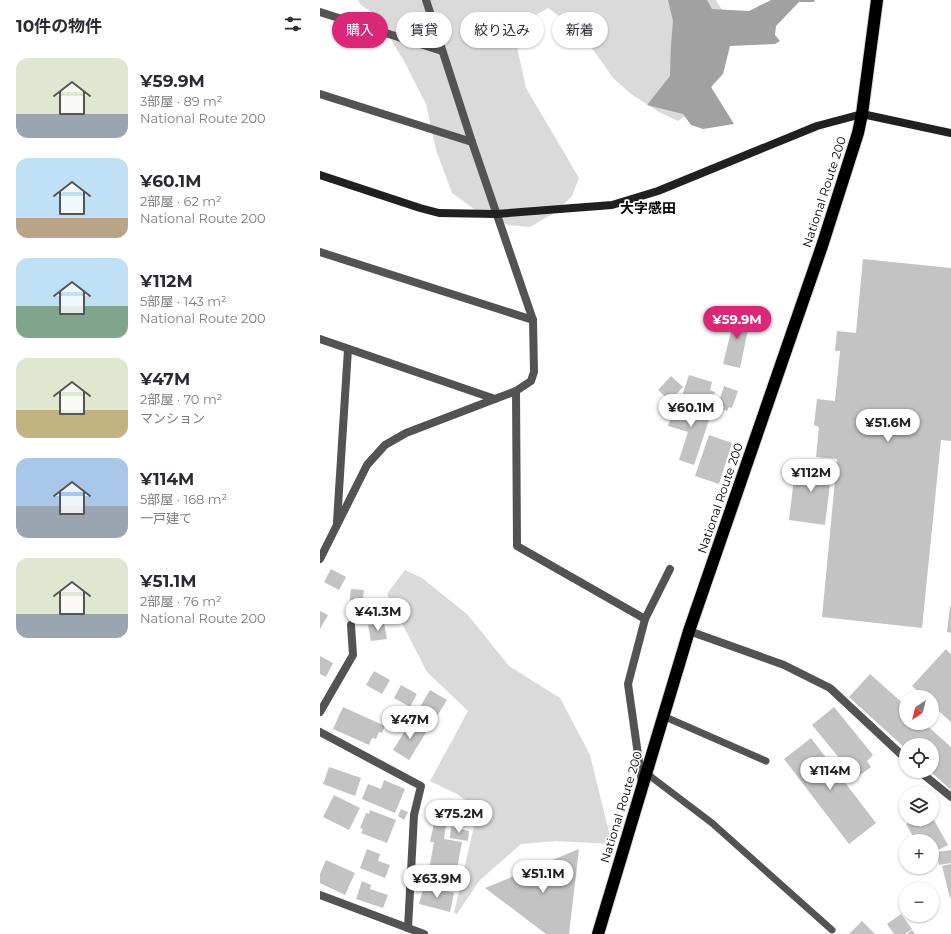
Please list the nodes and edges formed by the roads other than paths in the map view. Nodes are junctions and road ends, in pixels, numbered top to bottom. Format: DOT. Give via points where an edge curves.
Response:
graph roads {
  1 [pos="426,0"];
  2 [pos="877,0"];
  3 [pos="320,12"];
  4 [pos="442,51"];
  5 [pos="320,94"];
  6 [pos="862,114"];
  7 [pos="951,133"];
  8 [pos="472,142"];
  9 [pos="320,175"];
  10 [pos="496,214"];
  11 [pos="320,252"];
  12 [pos="533,320"];
  13 [pos="320,339"];
  14 [pos="348,349"];
  15 [pos="516,391"];
  16 [pos="495,399"];
  17 [pos="337,526"];
  18 [pos="320,559"];
  19 [pos="670,569"];
  20 [pos="645,619"];
  21 [pos="351,625"];
  22 [pos="689,631"];
  23 [pos="320,712"];
  24 [pos="663,716"];
  25 [pos="320,732"];
  26 [pos="899,752"];
  27 [pos="766,761"];
  28 [pos="646,774"];
  29 [pos="927,778"];
  30 [pos="642,787"];
  31 [pos="951,798"];
  32 [pos="320,895"];
  33 [pos="408,928"];
  34 [pos="832,930"];
  35 [pos="424,934"];
  36 [pos="598,934"];
  1 -- 4 [label="street"];
  2 -- 6 [label="highway, National Route 200"];
  3 -- 4 [label="street"];
  4 -- 8 [label="street"];
  5 -- 8 [label="street"];
  6 -- 7 [label="street"];
  6 -- 10 [label="street" via="817,126 658,191 612,205"];
  6 -- 22 [label="highway, National Route 200" via="822,246"];
  8 -- 10 [label="street"];
  9 -- 10 [label="street" via="439,213"];
  10 -- 12 [label="street"];
  11 -- 12 [label="street"];
  12 -- 15 [label="street" via="534,372 530,381"];
  13 -- 14 [label="street"];
  14 -- 16 [label="street"];
  14 -- 17 [label="street"];
  15 -- 16 [label="street"];
  15 -- 20 [label="street" via="517,546"];
  16 -- 17 [label="street" via="406,433 385,445 367,465"];
  17 -- 18 [label="street"];
  19 -- 20 [label="street"];
  20 -- 30 [label="street" via="628,684"];
  21 -- 23 [label="street" via="353,655"];
  22 -- 24 [label="highway, National Route 200"];
  22 -- 26 [label="street" via="784,666 830,688"];
  24 -- 27 [label="lane"];
  24 -- 28 [label="highway, National Route 200"];
  25 -- 33 [label="street" via="421,786 414,815"];
  28 -- 30 [label="highway, National Route 200"];
  28 -- 34 [label="lane" via="712,823"];
  29 -- 31 [label="street"];
  30 -- 36 [label="highway, National Route 200"];
  32 -- 33 [label="street"];
  33 -- 35 [label="street"];
}
